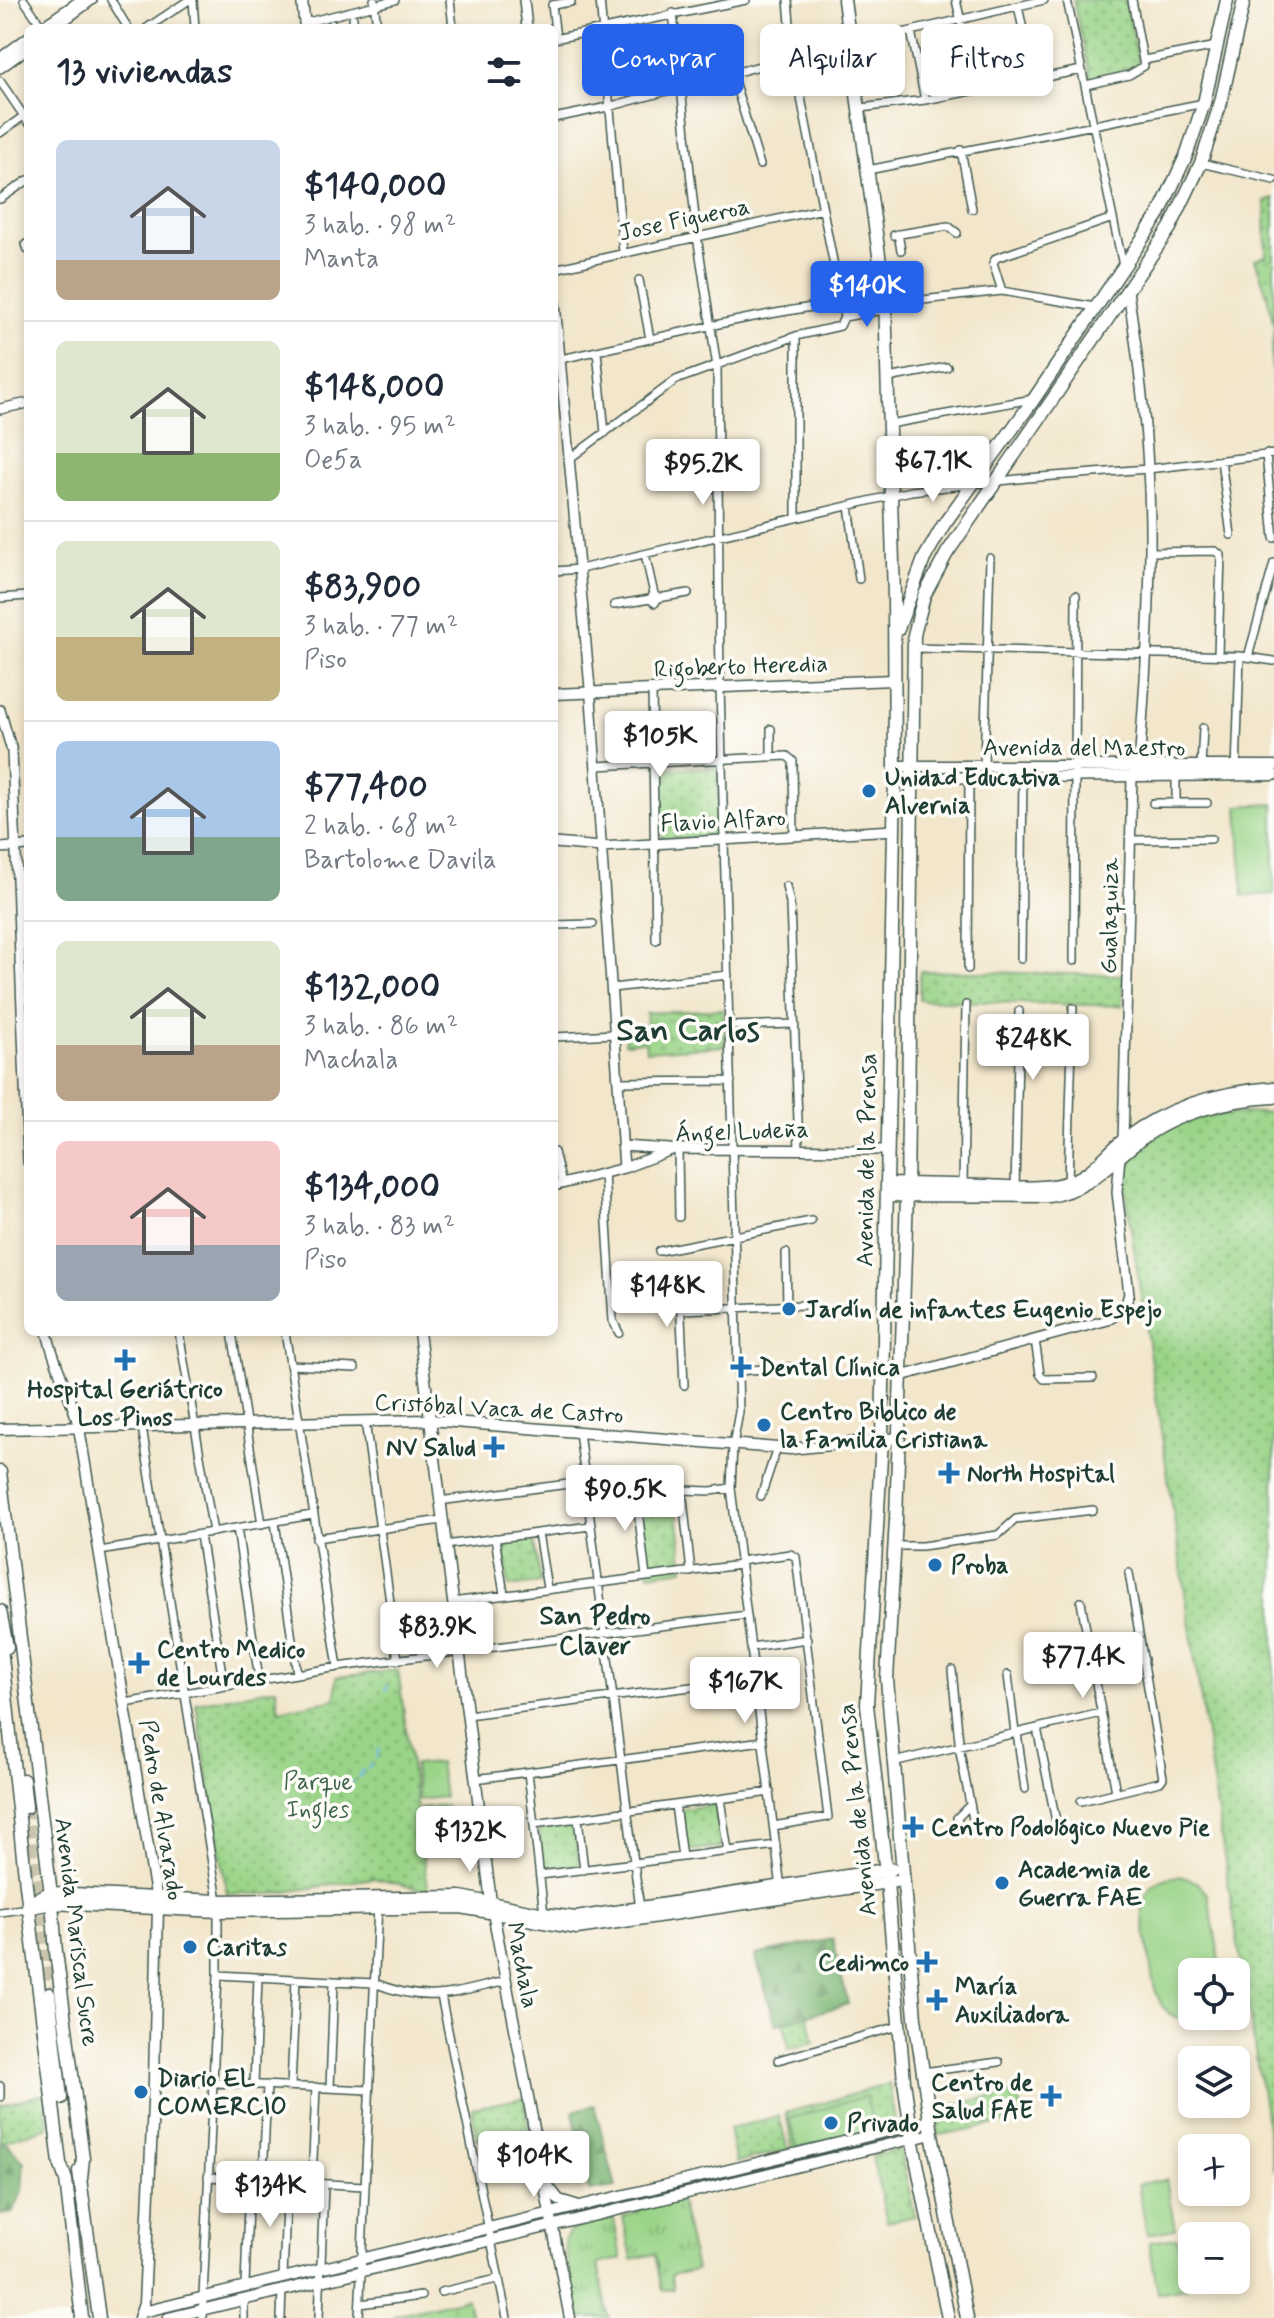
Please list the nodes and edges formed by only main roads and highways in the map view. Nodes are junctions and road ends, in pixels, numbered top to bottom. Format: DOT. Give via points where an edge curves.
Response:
graph roads {
  1 [pos="302,0"];
  2 [pos="844,0"];
  3 [pos="1227,0"];
  4 [pos="1244,0"];
  5 [pos="304,24"];
  6 [pos="908,595"];
  7 [pos="894,596"];
  8 [pos="893,648"];
  9 [pos="896,663"];
  10 [pos="893,680"];
  11 [pos="558,687"];
  12 [pos="590,691"];
  13 [pos="913,693"];
  14 [pos="558,694"];
  15 [pos="1274,766"];
  16 [pos="1236,771"];
  17 [pos="895,772"];
  18 [pos="913,772"];
  19 [pos="1023,772"];
  20 [pos="1076,772"];
  21 [pos="1274,775"];
  22 [pos="1274,1088"];
  23 [pos="1274,1097"];
  24 [pos="1160,1121"];
  25 [pos="887,1190"];
  26 [pos="907,1190"];
  27 [pos="1015,1192"];
  28 [pos="419,1336"];
  29 [pos="429,1420"];
  30 [pos="79,1428"];
  31 [pos="0,1429"];
  32 [pos="899,1438"];
  33 [pos="882,1439"];
  34 [pos="0,1472"];
  35 [pos="14,1594"];
  36 [pos="0,1611"];
  37 [pos="0,1638"];
  38 [pos="23,1856"];
  39 [pos="46,1863"];
  40 [pos="904,1874"];
  41 [pos="886,1876"];
  42 [pos="52,1898"];
  43 [pos="157,1902"];
  44 [pos="29,1908"];
  45 [pos="492,1908"];
  46 [pos="641,1914"];
  47 [pos="33,1943"];
  48 [pos="56,1952"];
  49 [pos="931,2127"];
  50 [pos="911,2132"];
  51 [pos="81,2179"];
  52 [pos="66,2180"];
  53 [pos="545,2181"];
  54 [pos="580,2205"];
  55 [pos="551,2213"];
  56 [pos="526,2219"];
  57 [pos="576,2220"];
  58 [pos="553,2226"];
  59 [pos="557,2246"];
  60 [pos="361,2264"];
  61 [pos="321,2274"];
  62 [pos="145,2313"];
  63 [pos="202,2313"];
  64 [pos="82,2318"];
  65 [pos="99,2318"];
  66 [pos="168,2318"];
  67 [pos="570,2318"];
  68 [pos="948,2318"];
  69 [pos="967,2318"];
  1 -- 5 [label="main road"];
  2 -- 7 [label="main road, Avenida de la Prensa" via="889,304"];
  3 -- 6 [label="main road" via="1204,103 1159,214 971,484 935,539"];
  4 -- 13 [label="main road, Avenida de la Prensa" via="1221,102 1201,163 1170,228 995,481 924,596 916,622"];
  6 -- 7 [label="main road"];
  6 -- 8 [label="main road"];
  7 -- 8 [label="main road, Avenida de la Prensa"];
  8 -- 9 [label="main road, Avenida de la Prensa"];
  9 -- 10 [label="main road, Avenida de la Prensa"];
  9 -- 13 [label="main road"];
  10 -- 12 [label="main road, Rigoberto Heredia"];
  10 -- 17 [label="main road, Avenida de la Prensa"];
  11 -- 12 [label="main road, Rigoberto Heredia"];
  12 -- 14 [label="main road, Rigoberto Heredia"];
  13 -- 18 [label="main road, Avenida de la Prensa"];
  15 -- 16 [label="main road, Avenida del Maestro"];
  16 -- 20 [label="main road, Avenida del Maestro" via="1139,767"];
  16 -- 20 [label="main road, Avenida del Maestro" via="1176,777"];
  16 -- 21 [label="main road, Avenida del Maestro"];
  17 -- 18 [label="main road, Avenida del Maestro"];
  17 -- 25 [label="main road, Avenida de la Prensa"];
  18 -- 19 [label="main road, Avenida del Maestro" via="969,777"];
  18 -- 19 [label="main road, Avenida del Maestro" via="984,767"];
  18 -- 26 [label="main road, Avenida de la Prensa"];
  19 -- 20 [label="main road, Avenida del Maestro"];
  22 -- 24 [label="main road" via="1186,1105"];
  23 -- 24 [label="main road"];
  24 -- 27 [label="main road" via="1123,1140 1090,1171 1068,1183"];
  24 -- 27 [label="main road" via="1082,1187 1064,1194"];
  25 -- 26 [label="main road"];
  25 -- 33 [label="main road, Avenida de la Prensa"];
  26 -- 27 [label="main road"];
  26 -- 32 [label="main road, Avenida de la Prensa"];
  28 -- 29 [label="main road, Machala"];
  29 -- 30 [label="main road, Cristóbal Vaca de Castro"];
  29 -- 33 [label="main road, Cristóbal Vaca de Castro" via="790,1449"];
  29 -- 45 [label="main road, Machala"];
  30 -- 31 [label="main road, Cristóbal Vaca de Castro"];
  30 -- 43 [label="main road, Pedro de Alvarado"];
  32 -- 33 [label="main road, Cristóbal Vaca de Castro"];
  32 -- 40 [label="main road, Avenida de la Prensa" via="887,1679"];
  33 -- 41 [label="main road, Avenida de la Prensa" via="867,1705"];
  34 -- 35 [label="main road, Avenida Mariscal Sucre"];
  35 -- 36 [label="main road, Avenida Mariscal Sucre" via="14,1651 29,1806"];
  35 -- 39 [label="main road, Avenida Mariscal Sucre"];
  37 -- 38 [label="main road, Avenida Mariscal Sucre"];
  38 -- 39 [label="main road" via="32,1875 42,1873"];
  38 -- 44 [label="main road, Avenida Mariscal Sucre"];
  39 -- 42 [label="main road, Avenida Mariscal Sucre"];
  40 -- 41 [label="main road"];
  40 -- 49 [label="main road, Avenida de la Prensa" via="915,2018"];
  41 -- 46 [label="main road"];
  41 -- 50 [label="main road, Avenida de la Prensa"];
  42 -- 43 [label="main road"];
  42 -- 44 [label="main road"];
  42 -- 48 [label="main road, Avenida Mariscal Sucre"];
  43 -- 45 [label="main road"];
  43 -- 62 [label="main road, Pedro de Alvarado"];
  44 -- 47 [label="main road, Avenida Mariscal Sucre"];
  45 -- 46 [label="main road" via="576,1918"];
  45 -- 46 [label="main road" via="577,1928"];
  45 -- 53 [label="main road, Machala"];
  47 -- 48 [label="main road" via="37,1932 47,1931"];
  47 -- 52 [label="main road, Avenida Mariscal Sucre"];
  48 -- 51 [label="main road, Avenida Mariscal Sucre" via="83,2158"];
  49 -- 50 [label="main road"];
  49 -- 69 [label="main road, Avenida de la Prensa"];
  50 -- 54 [label="main road"];
  50 -- 57 [label="main road"];
  50 -- 68 [label="main road, Avenida de la Prensa"];
  51 -- 52 [label="main road, Avenida Mariscal Sucre" via="52,1994"];
  51 -- 65 [label="main road, Avenida Mariscal Sucre"];
  52 -- 64 [label="main road, Avenida Mariscal Sucre"];
  53 -- 54 [label="main road" via="559,2200"];
  53 -- 55 [label="main road, Machala"];
  53 -- 56 [label="main road" via="542,2203"];
  54 -- 55 [label="main road"];
  55 -- 56 [label="main road"];
  55 -- 58 [label="main road, Machala"];
  56 -- 60 [label="main road"];
  57 -- 58 [label="main road"];
  57 -- 59 [label="main road" via="562,2229"];
  58 -- 59 [label="main road, Machala"];
  58 -- 60 [label="main road"];
  59 -- 67 [label="main road, Machala"];
  60 -- 61 [label="main road"];
  61 -- 62 [label="main road" via="283,2277"];
  61 -- 63 [label="main road"];
  63 -- 66 [label="main road"];
}
